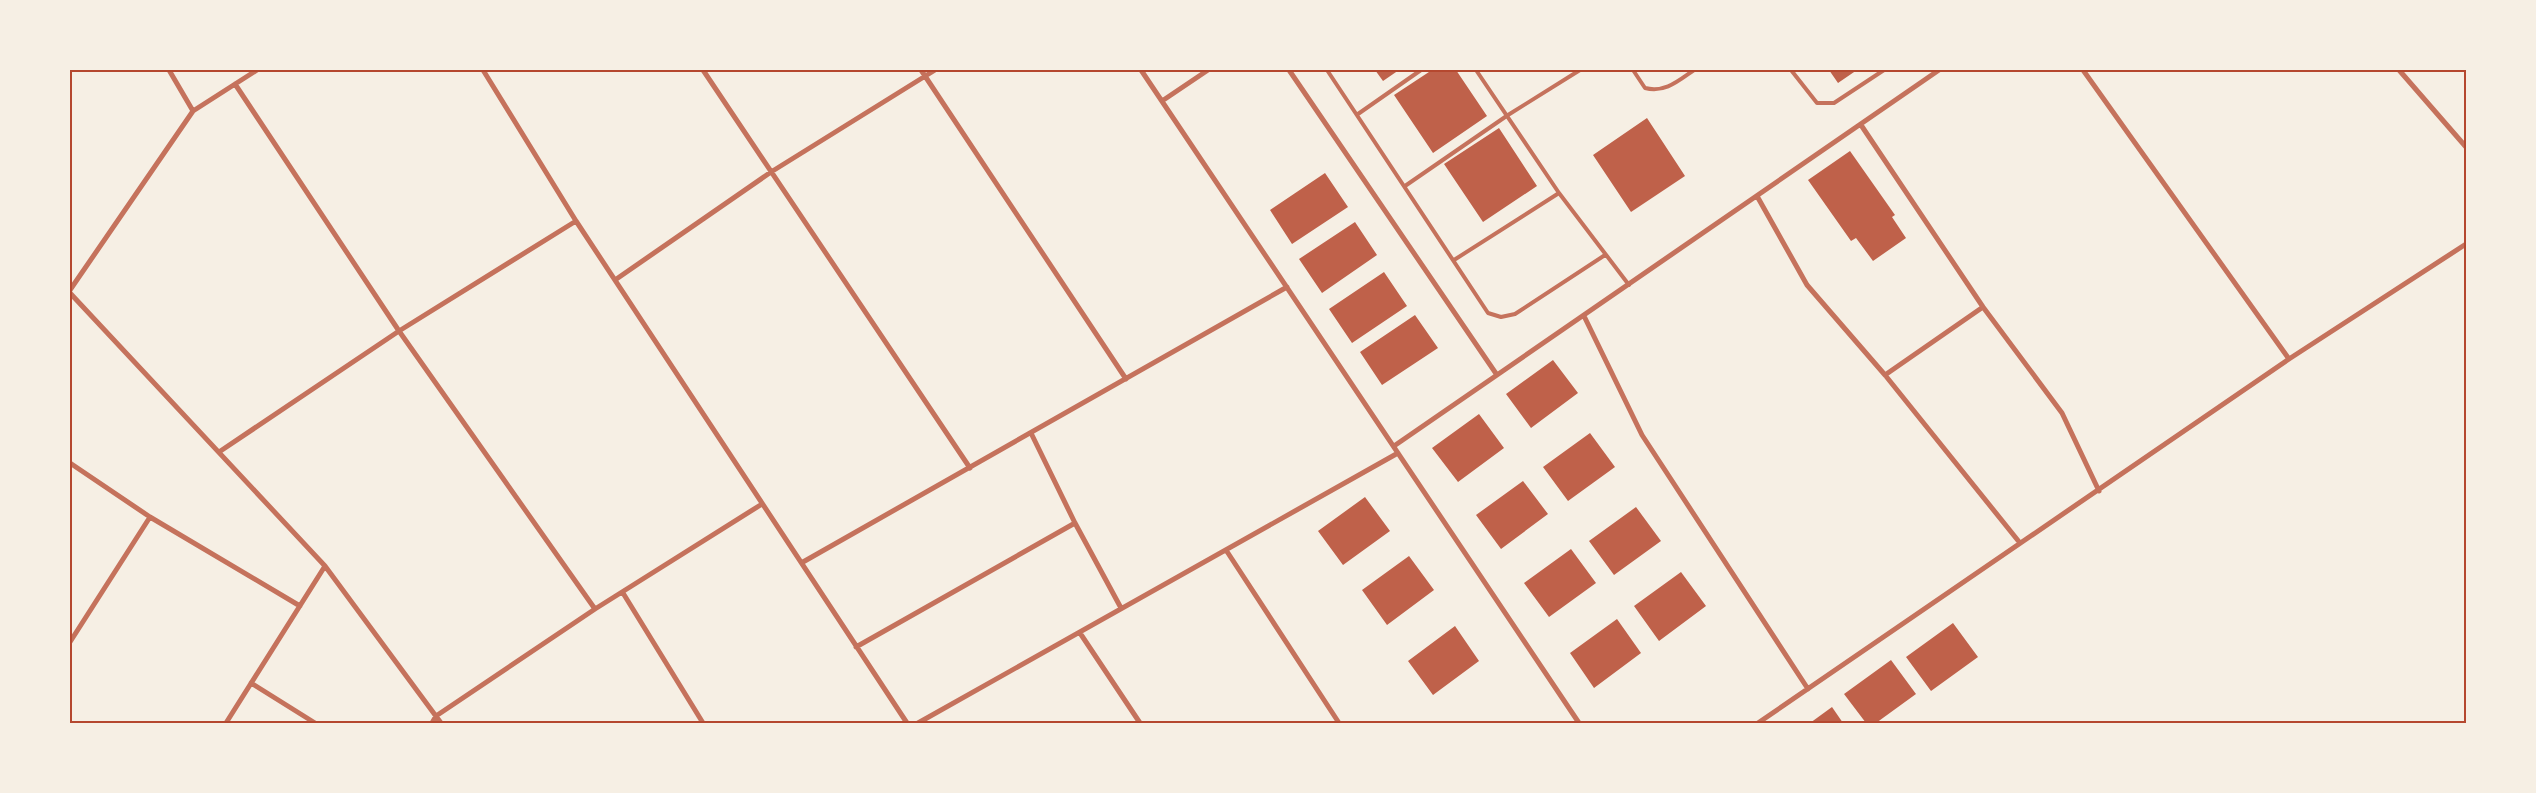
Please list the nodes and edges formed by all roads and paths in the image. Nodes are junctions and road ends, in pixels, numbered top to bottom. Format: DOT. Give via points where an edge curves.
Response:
graph roads {
  1 [pos="169,70"];
  2 [pos="257,70"];
  3 [pos="483,70"];
  4 [pos="703,70"];
  5 [pos="921,70"];
  6 [pos="935,70"];
  7 [pos="1142,70"];
  8 [pos="1208,70"];
  9 [pos="1289,70"];
  10 [pos="1327,70"];
  11 [pos="1420,70"];
  12 [pos="1476,70"];
  13 [pos="1580,70"];
  14 [pos="1633,70"];
  15 [pos="1694,70"];
  16 [pos="1791,70"];
  17 [pos="1884,70"];
  18 [pos="1939,70"];
  19 [pos="2083,70"];
  20 [pos="2399,70"];
  21 [pos="925,77"];
  22 [pos="235,84"];
  23 [pos="1162,101"];
  24 [pos="193,111"];
  25 [pos="1358,114"];
  26 [pos="1508,115"];
  27 [pos="1861,124"];
  28 [pos="2466,147"];
  29 [pos="772,172"];
  30 [pos="1405,186"];
  31 [pos="1559,193"];
  32 [pos="1757,196"];
  33 [pos="576,221"];
  34 [pos="2466,244"];
  35 [pos="1605,255"];
  36 [pos="1454,260"];
  37 [pos="615,280"];
  38 [pos="1629,285"];
  39 [pos="1287,287"];
  40 [pos="70,292"];
  41 [pos="1983,307"];
  42 [pos="1584,316"];
  43 [pos="399,331"];
  44 [pos="2289,359"];
  45 [pos="1497,375"];
  46 [pos="1885,375"];
  47 [pos="1126,379"];
  48 [pos="1031,433"];
  49 [pos="1394,446"];
  50 [pos="219,452"];
  51 [pos="1398,453"];
  52 [pos="70,463"];
  53 [pos="970,468"];
  54 [pos="2099,491"];
  55 [pos="762,504"];
  56 [pos="150,517"];
  57 [pos="1075,523"];
  58 [pos="2020,543"];
  59 [pos="1226,550"];
  60 [pos="802,562"];
  61 [pos="325,566"];
  62 [pos="622,594"];
  63 [pos="300,606"];
  64 [pos="1121,608"];
  65 [pos="595,609"];
  66 [pos="1080,633"];
  67 [pos="70,642"];
  68 [pos="856,647"];
  69 [pos="251,684"];
  70 [pos="1808,689"];
  71 [pos="436,716"];
  72 [pos="226,723"];
  73 [pos="314,723"];
  74 [pos="432,723"];
  75 [pos="442,723"];
  76 [pos="703,723"];
  77 [pos="907,723"];
  78 [pos="918,723"];
  79 [pos="1140,723"];
  80 [pos="1339,723"];
  81 [pos="1579,723"];
  82 [pos="1758,723"];
  1 -- 24 [label="street"];
  2 -- 22 [label="street"];
  3 -- 33 [label="street"];
  4 -- 29 [label="street"];
  5 -- 21 [label="street"];
  6 -- 21 [label="street"];
  7 -- 23 [label="street"];
  8 -- 23 [label="street"];
  9 -- 45 [label="street"];
  10 -- 25 [label="lane"];
  11 -- 25 [label="lane"];
  12 -- 26 [label="lane"];
  13 -- 26 [label="lane"];
  14 -- 15 [label="lane" via="1645,88 1657,90 1672,85"];
  16 -- 17 [label="lane" via="1817,103 1834,103"];
  18 -- 27 [label="street"];
  19 -- 44 [label="street"];
  20 -- 28 [label="street"];
  21 -- 29 [label="street"];
  21 -- 47 [label="street"];
  22 -- 24 [label="street"];
  22 -- 43 [label="street"];
  23 -- 39 [label="street"];
  24 -- 40 [label="street"];
  25 -- 30 [label="lane"];
  26 -- 30 [label="lane"];
  26 -- 31 [label="lane"];
  27 -- 32 [label="street"];
  27 -- 41 [label="street"];
  29 -- 37 [label="street"];
  29 -- 53 [label="street"];
  30 -- 36 [label="lane"];
  31 -- 35 [label="lane"];
  31 -- 36 [label="lane"];
  32 -- 38 [label="street"];
  32 -- 46 [label="street" via="1807,285"];
  33 -- 37 [label="street"];
  33 -- 43 [label="street"];
  34 -- 44 [label="street"];
  35 -- 36 [label="lane" via="1515,314 1501,317 1488,313"];
  35 -- 38 [label="lane"];
  37 -- 55 [label="street"];
  38 -- 42 [label="street"];
  39 -- 47 [label="street"];
  39 -- 49 [label="street"];
  40 -- 50 [label="street"];
  41 -- 46 [label="street"];
  41 -- 54 [label="street" via="2062,414"];
  42 -- 45 [label="street"];
  42 -- 70 [label="street" via="1642,436"];
  43 -- 50 [label="street"];
  43 -- 65 [label="street"];
  44 -- 54 [label="street"];
  45 -- 49 [label="street"];
  46 -- 58 [label="street"];
  47 -- 48 [label="street"];
  48 -- 53 [label="street"];
  48 -- 57 [label="street"];
  49 -- 51 [label="street"];
  50 -- 61 [label="street"];
  51 -- 59 [label="street"];
  51 -- 81 [label="street"];
  52 -- 56 [label="street"];
  53 -- 60 [label="street"];
  54 -- 58 [label="street"];
  55 -- 60 [label="street"];
  55 -- 62 [label="street"];
  56 -- 63 [label="street"];
  56 -- 67 [label="street"];
  57 -- 64 [label="street"];
  57 -- 68 [label="street"];
  58 -- 70 [label="street"];
  59 -- 64 [label="street"];
  59 -- 80 [label="street"];
  60 -- 68 [label="street"];
  61 -- 63 [label="street"];
  61 -- 71 [label="street"];
  62 -- 65 [label="street"];
  62 -- 76 [label="street"];
  63 -- 69 [label="street"];
  64 -- 66 [label="street"];
  65 -- 71 [label="street"];
  66 -- 78 [label="street"];
  66 -- 79 [label="street"];
  68 -- 77 [label="street"];
  69 -- 72 [label="street"];
  69 -- 73 [label="street"];
  70 -- 82 [label="street"];
  71 -- 74 [label="street"];
  71 -- 75 [label="street"];
}
